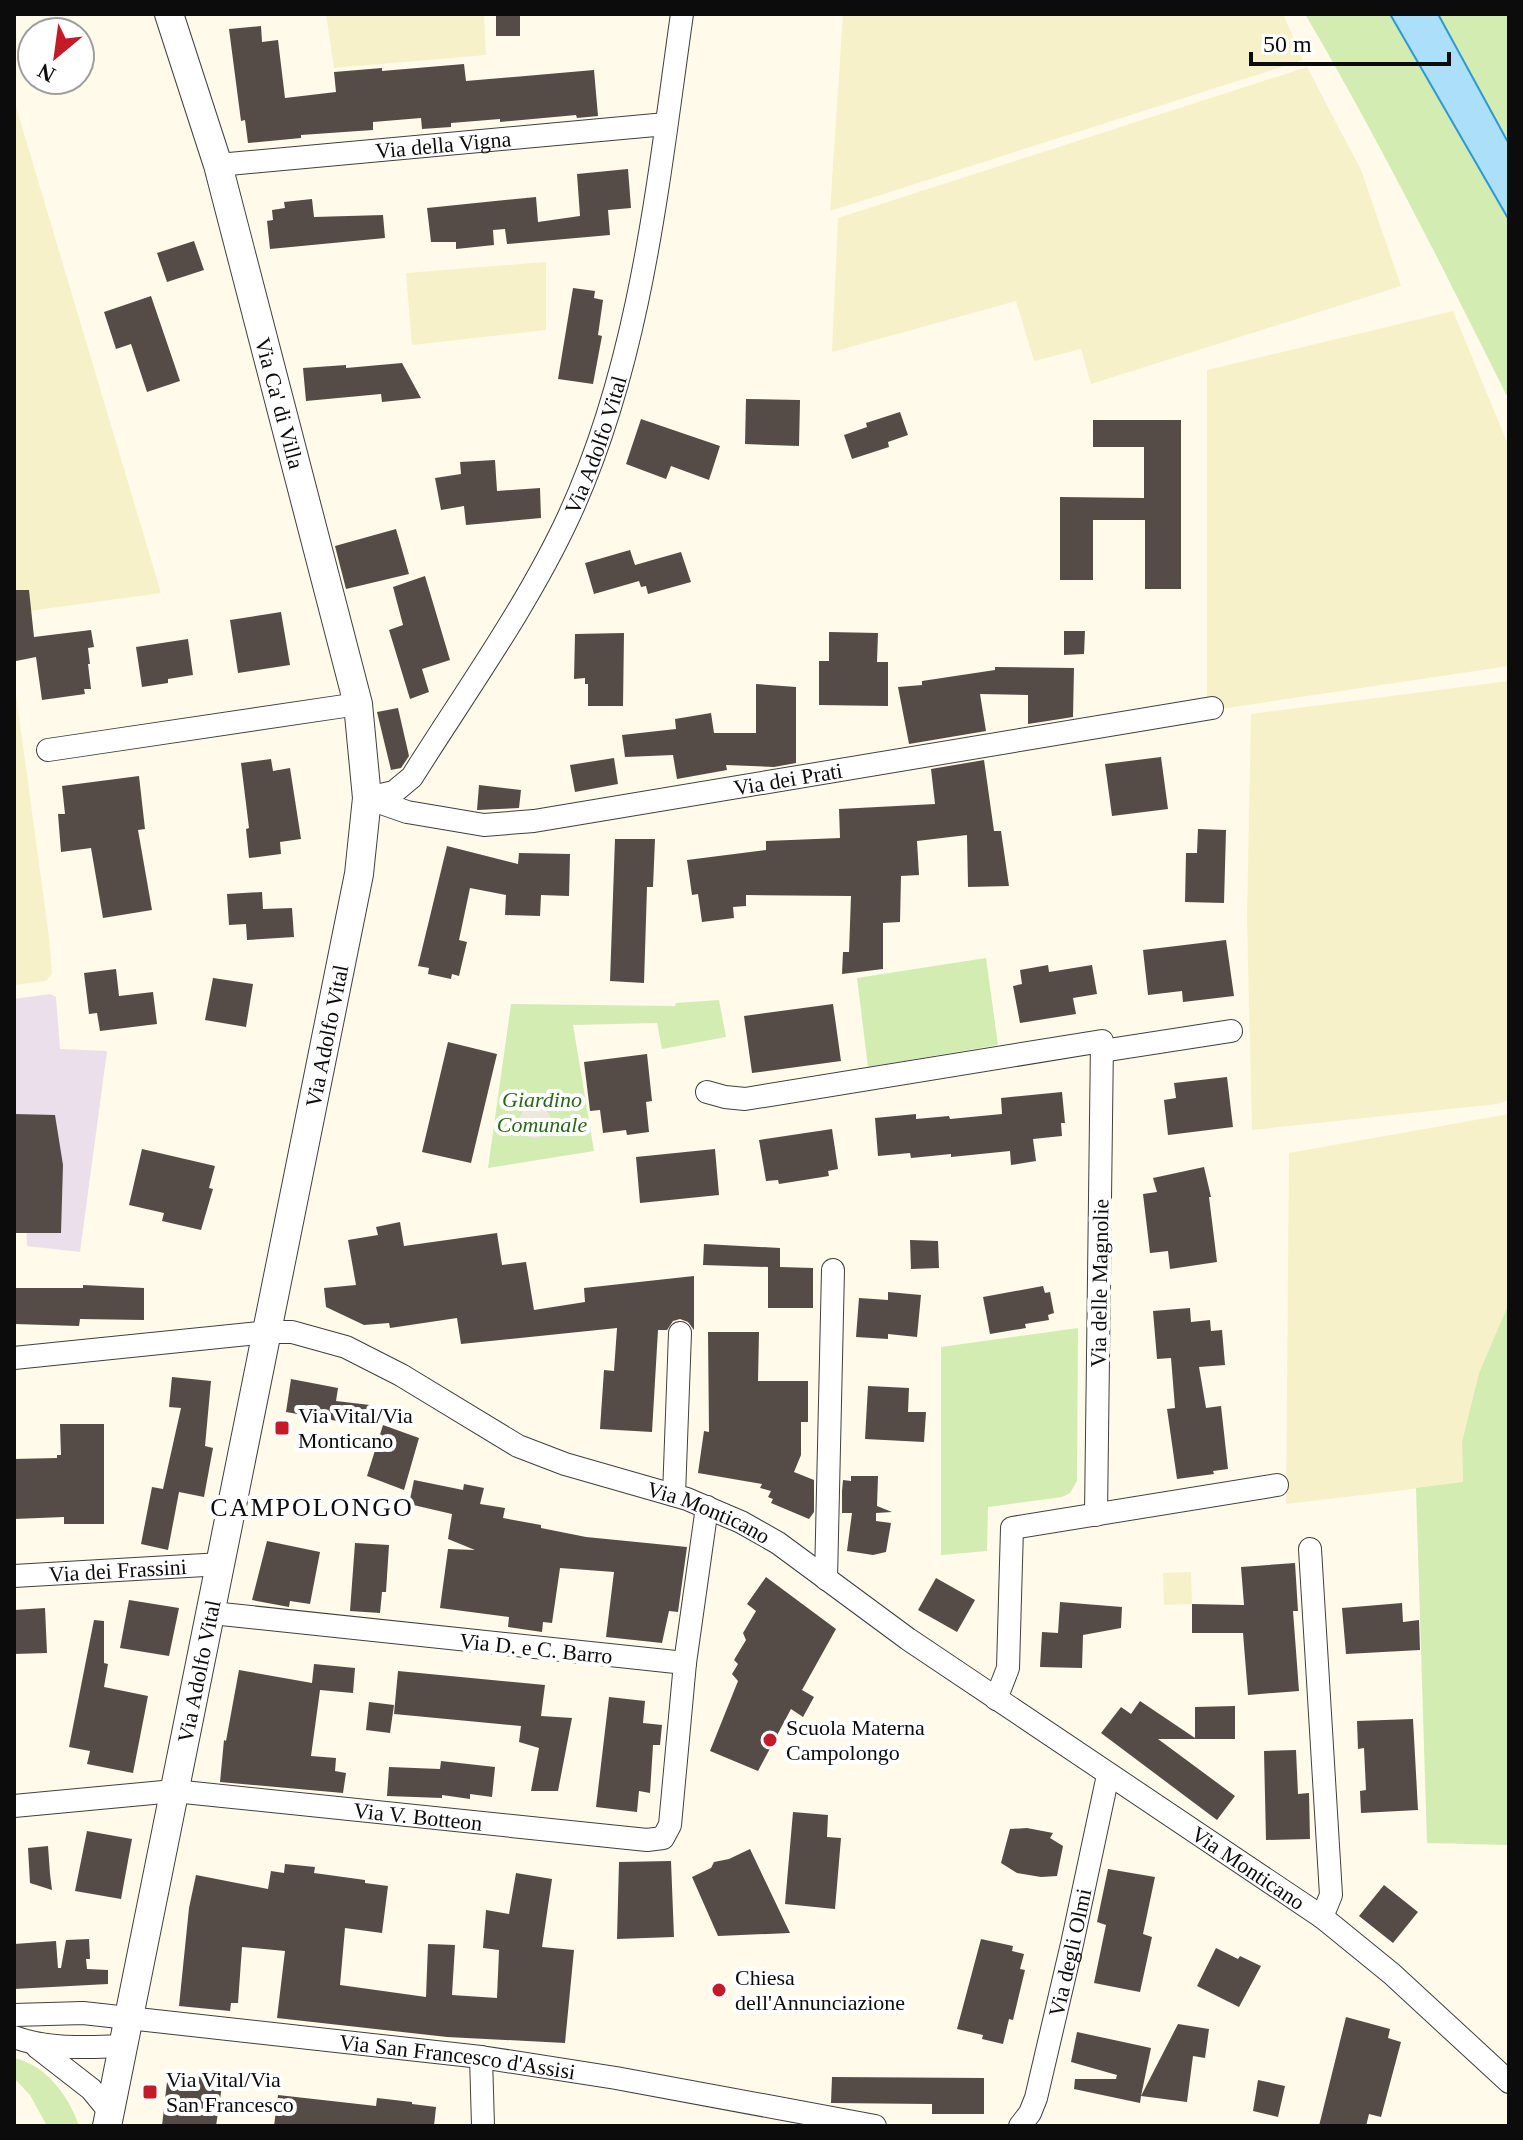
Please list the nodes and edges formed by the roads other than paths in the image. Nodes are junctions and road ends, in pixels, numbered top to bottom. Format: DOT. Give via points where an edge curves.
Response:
graph roads {
  1 [pos="169,14"];
  2 [pos="682,14"];
  3 [pos="666,124"];
  4 [pos="218,165"];
  5 [pos="358,704"];
  6 [pos="1212,708"];
  7 [pos="48,750"];
  8 [pos="367,798"];
  9 [pos="1231,1031"];
  10 [pos="1102,1051"];
  11 [pos="707,1092"];
  12 [pos="833,1270"];
  13 [pos="268,1332"];
  14 [pos="680,1333"];
  15 [pos="14,1358"];
  16 [pos="1277,1485"];
  17 [pos="674,1495"];
  18 [pos="707,1507"];
  19 [pos="1096,1515"];
  20 [pos="1310,1549"];
  21 [pos="222,1564"];
  22 [pos="14,1576"];
  23 [pos="826,1579"];
  24 [pos="212,1613"];
  25 [pos="685,1663"];
  26 [pos="996,1699"];
  27 [pos="1108,1775"];
  28 [pos="174,1791"];
  29 [pos="14,1806"];
  30 [pos="1322,1917"];
  31 [pos="14,2015"];
  32 [pos="125,2033"];
  33 [pos="23,2040"];
  34 [pos="481,2057"];
  35 [pos="1509,2082"];
  36 [pos="108,2119"];
  37 [pos="483,2126"];
  38 [pos="875,2126"];
  39 [pos="1020,2126"];
  1 -- 4 [label="street, Via Ca' di Villa"];
  2 -- 3 [label="street, Via Adolfo Vital"];
  3 -- 4 [label="street, Via della Vigna"];
  3 -- 8 [label="street, Via Adolfo Vital" via="637,303 596,449 568,518 516,613 412,777 394,792"];
  4 -- 5 [label="street, Via Ca' di Villa"];
  5 -- 7 [label="street"];
  5 -- 8 [label="street, Via Ca' di Villa"];
  6 -- 8 [label="street, Via dei Prati" via="534,821 484,825 407,812"];
  8 -- 13 [label="street, Via Adolfo Vital" via="359,874"];
  9 -- 10 [label="street"];
  10 -- 11 [label="street" via="1102,1041 745,1099"];
  10 -- 19 [label="street, Via delle Magnolie"];
  12 -- 23 [label="street"];
  13 -- 15 [label="street, Via Monticano"];
  13 -- 17 [label="street, Via Monticano" via="292,1332 346,1347 518,1446"];
  13 -- 21 [label="street, Via Adolfo Vital"];
  14 -- 17 [label="street"];
  16 -- 19 [label="street"];
  17 -- 18 [label="street, Via Monticano"];
  18 -- 23 [label="street, Via Monticano" via="778,1543"];
  18 -- 25 [label="street"];
  19 -- 26 [label="street" via="1012,1528 1008,1668"];
  20 -- 30 [label="street, Via Monticano" via="1331,1895"];
  21 -- 22 [label="street, Via dei Frassini"];
  21 -- 24 [label="street, Via Adolfo Vital"];
  23 -- 26 [label="street, Via Monticano"];
  24 -- 25 [label="street, Via D. e C. Barro"];
  24 -- 28 [label="street, Via Adolfo Vital"];
  25 -- 28 [label="street, Via V. Botteon" via="670,1825 663,1838"];
  26 -- 27 [label="street, Via Monticano"];
  27 -- 30 [label="street, Via Monticano"];
  27 -- 39 [label="street, Via degli Olmi" via="1036,2098"];
  28 -- 29 [label="street, Via V. Botteon"];
  28 -- 32 [label="street, Via Adolfo Vital"];
  30 -- 35 [label="street, Via Monticano"];
  31 -- 32 [label="street" via="83,2013"];
  32 -- 33 [label="street" via="76,2048"];
  32 -- 34 [label="street, Via San Francesco d'Assisi"];
  32 -- 36 [label="street, Via Adolfo Vital"];
  33 -- 36 [label="street" via="70,2069 91,2089"];
  34 -- 37 [label="street"];
  34 -- 38 [label="street, Via San Francesco d'Assisi"];
}
